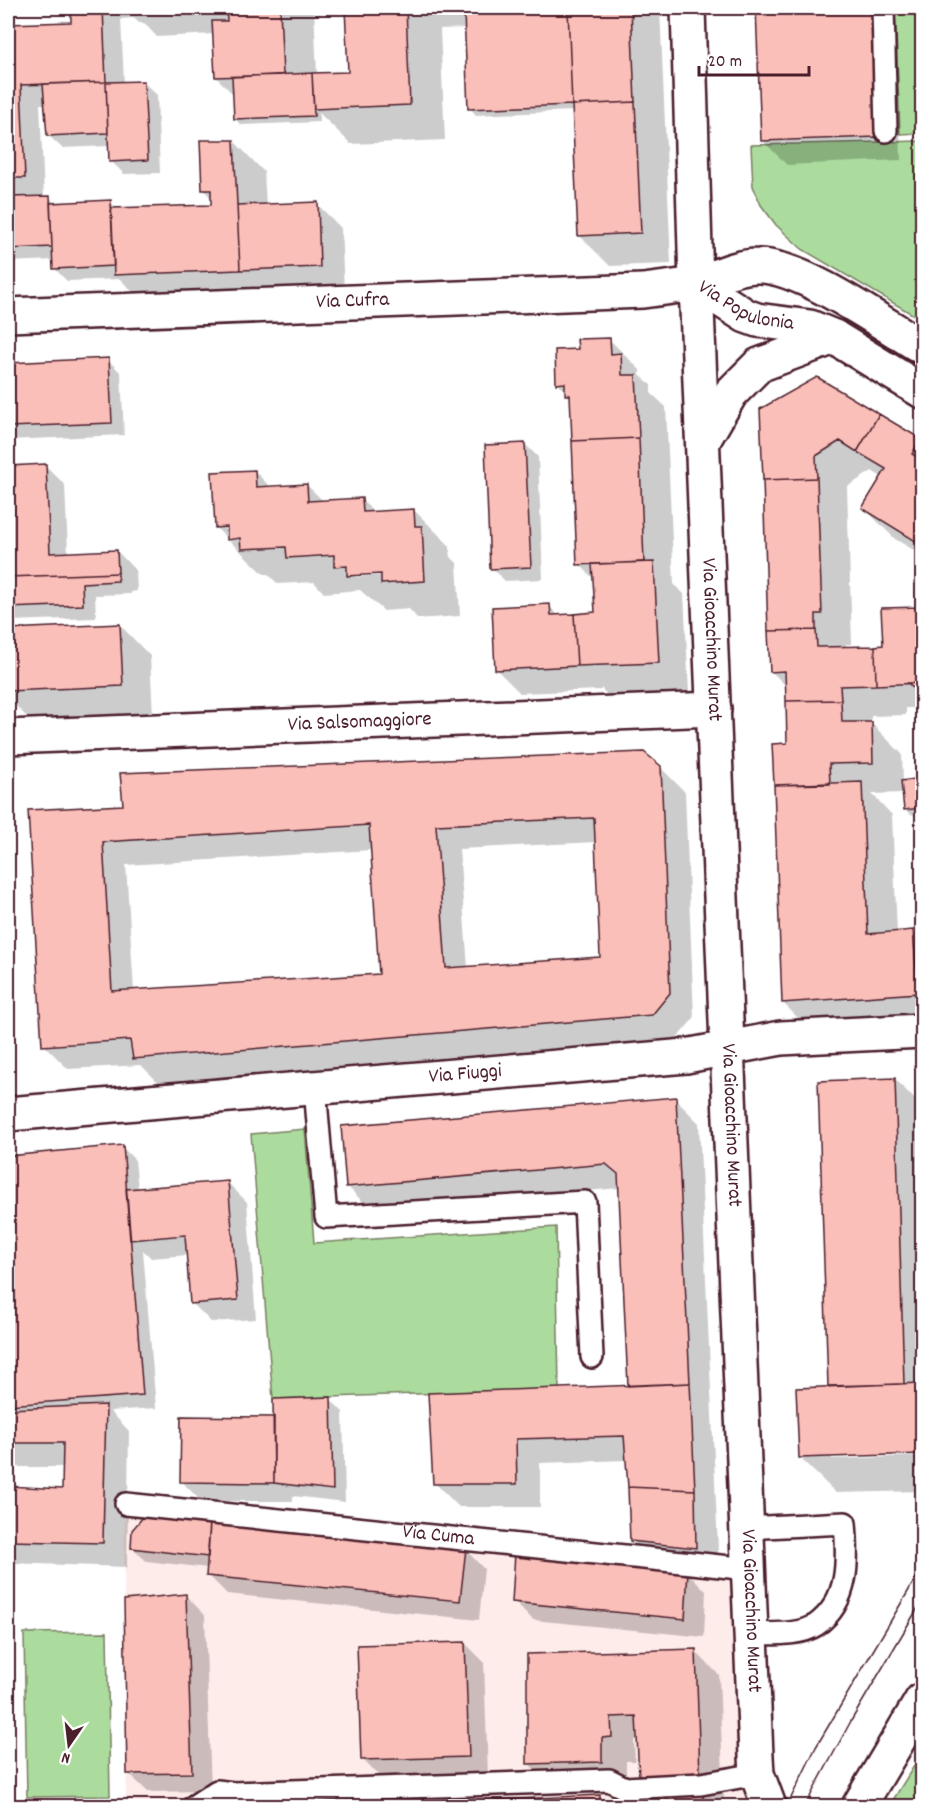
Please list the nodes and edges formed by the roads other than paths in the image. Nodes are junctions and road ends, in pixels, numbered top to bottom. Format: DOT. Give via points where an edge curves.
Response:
graph roads {
  1 [pos="688,8"];
  2 [pos="883,8"];
  3 [pos="886,131"];
  4 [pos="696,284"];
  5 [pos="8,315"];
  6 [pos="834,337"];
  7 [pos="922,347"];
  8 [pos="922,391"];
  9 [pos="703,441"];
  10 [pos="714,709"];
  11 [pos="8,737"];
  12 [pos="922,1031"];
  13 [pos="728,1048"];
  14 [pos="315,1088"];
  15 [pos="8,1114"];
  16 [pos="592,1357"];
  17 [pos="126,1504"];
  18 [pos="747,1528"];
  19 [pos="749,1569"];
  20 [pos="752,1634"];
  21 [pos="922,1700"];
  22 [pos="757,1774"];
  23 [pos="859,1804"];
  24 [pos="194,1806"];
  25 [pos="769,1806"];
  26 [pos="792,1806"];
  1 -- 4 [label="main road, Via Gioacchino Murat"];
  2 -- 3 [label="lane"];
  4 -- 5 [label="main road, Via Cufra" via="643,291"];
  4 -- 6 [label="main road, Via Populonia" via="746,316 810,327"];
  4 -- 7 [label="main road, Via Populonia" via="748,266 779,269 814,283"];
  4 -- 9 [label="main road, Via Gioacchino Murat"];
  6 -- 8 [label="main road, Via Populonia"];
  6 -- 9 [label="main road" via="759,365 731,393"];
  9 -- 10 [label="main road, Via Gioacchino Murat"];
  10 -- 11 [label="main road, Via Salsomaggiore"];
  10 -- 13 [label="main road, Via Gioacchino Murat"];
  12 -- 13 [label="main road, Via Fiuggi" via="781,1038"];
  13 -- 14 [label="main road, Via Fiuggi" via="686,1056"];
  13 -- 18 [label="main road, Via Gioacchino Murat"];
  14 -- 15 [label="main road, Via Fiuggi"];
  14 -- 16 [label="lane" via="326,1217 585,1202"];
  17 -- 19 [label="lane, Via Cuma"];
  18 -- 19 [label="main road, Via Gioacchino Murat"];
  18 -- 20 [label="lane" via="845,1523 848,1559 844,1584 832,1608 815,1626"];
  19 -- 20 [label="main road, Via Gioacchino Murat"];
  20 -- 22 [label="main road, Via Gioacchino Murat"];
  21 -- 23 [label="main road"];
  22 -- 24 [label="lane" via="701,1784 625,1788 609,1779 218,1791"];
  22 -- 25 [label="main road, Via Gioacchino Murat"];
  22 -- 26 [label="main road"];
}
